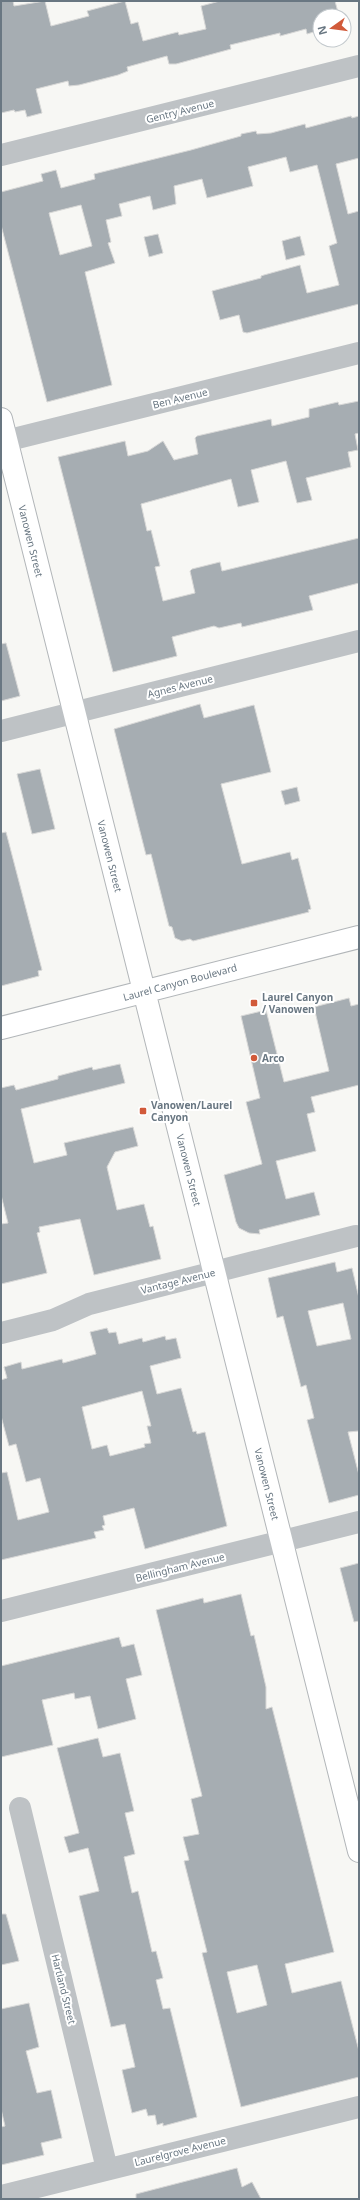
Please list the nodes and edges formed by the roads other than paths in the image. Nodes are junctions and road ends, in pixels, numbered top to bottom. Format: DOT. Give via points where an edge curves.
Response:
graph roads {
  1 [pos="359,66"];
  2 [pos="1,155"];
  3 [pos="359,353"];
  4 [pos="1,419"];
  5 [pos="4,442"];
  6 [pos="359,641"];
  7 [pos="74,713"];
  8 [pos="1,731"];
  9 [pos="359,937"];
  10 [pos="144,991"];
  11 [pos="1,1028"];
  12 [pos="356,1236"];
  13 [pos="214,1272"];
  14 [pos="1,1333"];
  15 [pos="359,1522"];
  16 [pos="282,1541"];
  17 [pos="1,1611"];
  18 [pos="20,1808"];
  19 [pos="354,1812"];
  20 [pos="359,1851"];
  21 [pos="359,2107"];
  22 [pos="107,2169"];
  23 [pos="1,2196"];
  1 -- 2 [label="street, Gentry Avenue"];
  3 -- 5 [label="street, Ben Avenue"];
  4 -- 5 [label="main road, Vanowen Street"];
  5 -- 7 [label="main road, Vanowen Street"];
  6 -- 7 [label="street, Agnes Avenue"];
  7 -- 8 [label="street, Agnes Avenue"];
  7 -- 10 [label="main road, Vanowen Street"];
  9 -- 10 [label="main road, Laurel Canyon Boulevard"];
  10 -- 11 [label="main road, Laurel Canyon Boulevard"];
  10 -- 13 [label="main road, Vanowen Street"];
  12 -- 13 [label="street, Vantage Avenue"];
  13 -- 14 [label="street, Vantage Avenue" via="89,1304 53,1320"];
  13 -- 16 [label="main road, Vanowen Street"];
  15 -- 16 [label="street, Bellingham Avenue"];
  16 -- 17 [label="street, Bellingham Avenue"];
  16 -- 19 [label="main road, Vanowen Street"];
  18 -- 22 [label="street, Hartland Street"];
  19 -- 20 [label="main road, Vanowen Street"];
  21 -- 22 [label="street, Laurelgrove Avenue"];
  22 -- 23 [label="street, Laurelgrove Avenue"];
}
